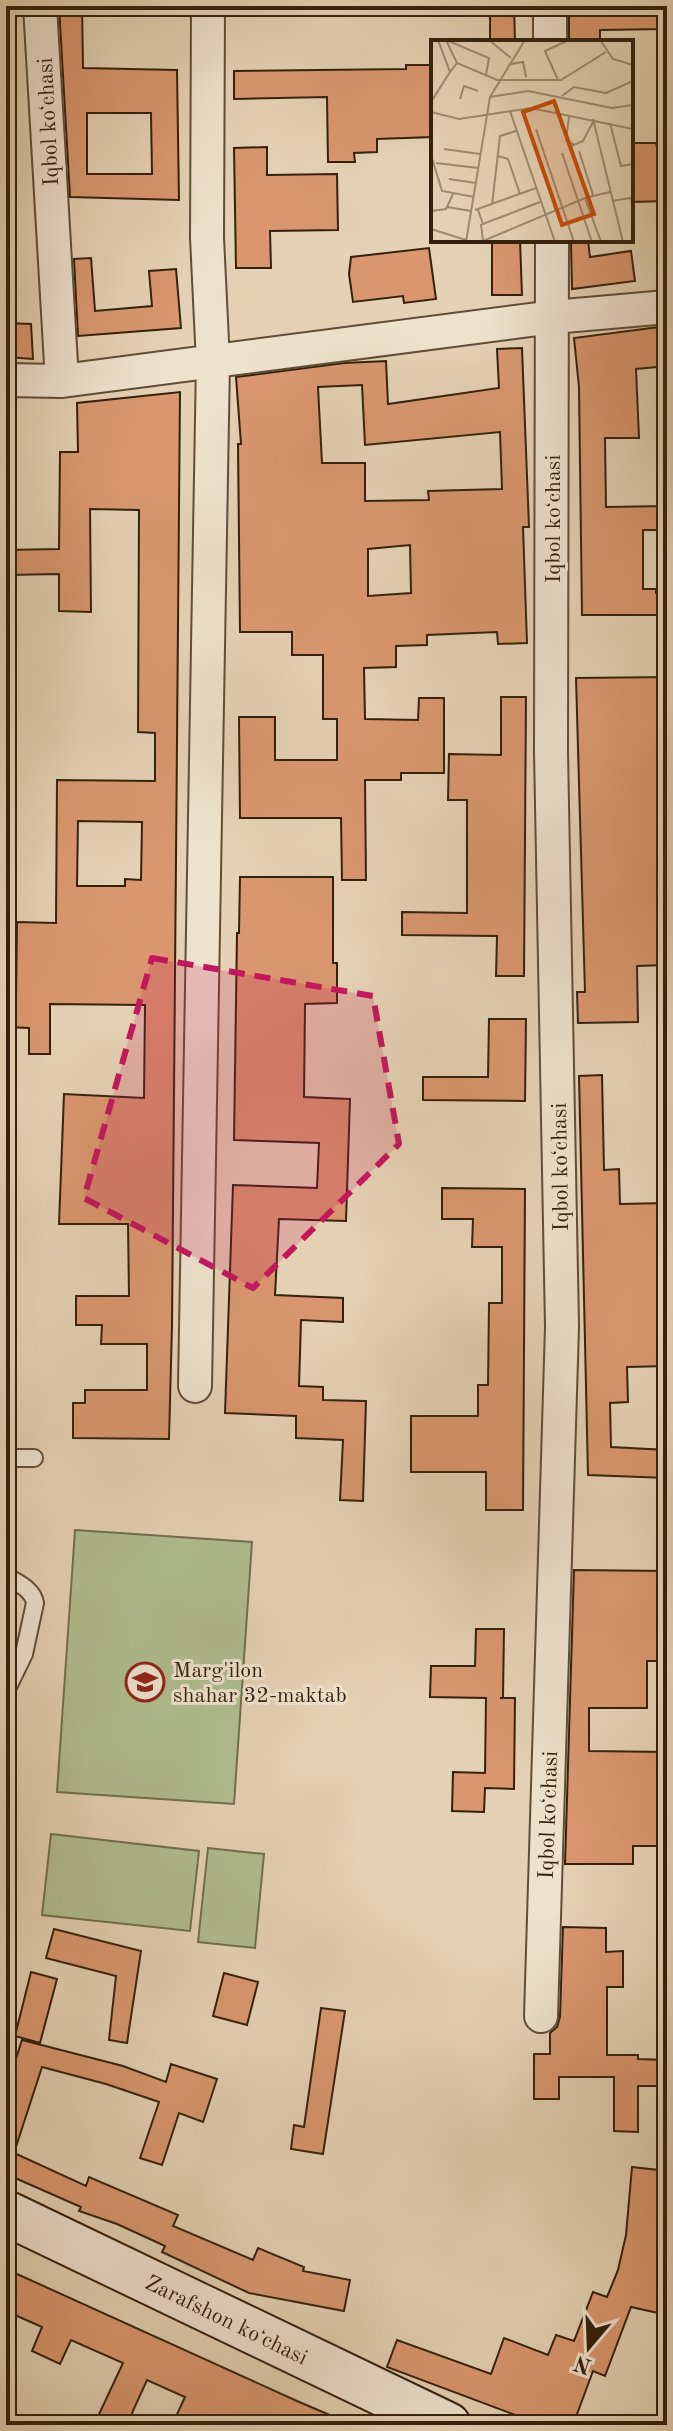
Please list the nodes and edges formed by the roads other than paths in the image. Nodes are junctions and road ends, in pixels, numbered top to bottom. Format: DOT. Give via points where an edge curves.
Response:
graph roads {
  1 [pos="40,6"];
  2 [pos="208,6"];
  3 [pos="550,6"];
  4 [pos="550,40"];
  5 [pos="552,242"];
  6 [pos="667,307"];
  7 [pos="553,317"];
  8 [pos="213,362"];
  9 [pos="6,380"];
  10 [pos="62,381"];
  11 [pos="195,1386"];
  12 [pos="6,1458"];
  13 [pos="34,1458"];
  14 [pos="6,1576"];
  15 [pos="6,1691"];
  16 [pos="541,2016"];
  17 [pos="6,2213"];
  18 [pos="448,2425"];
  1 -- 10 [label="street, Iqbol koʻchasi"];
  2 -- 8 [label="street" via="207,238"];
  3 -- 4 [label="street"];
  5 -- 7 [label="street, Iqbol koʻchasi"];
  6 -- 7 [label="street"];
  7 -- 8 [label="street"];
  7 -- 16 [label="street, Iqbol koʻchasi" via="551,752 562,1327"];
  8 -- 10 [label="street"];
  8 -- 11 [label="street"];
  9 -- 10 [label="street"];
  12 -- 13 [label="lane"];
  14 -- 15 [label="lane" via="30,1591 35,1603 24,1654"];
  17 -- 18 [label="main road, Zarafshon koʻchasi"];
}
